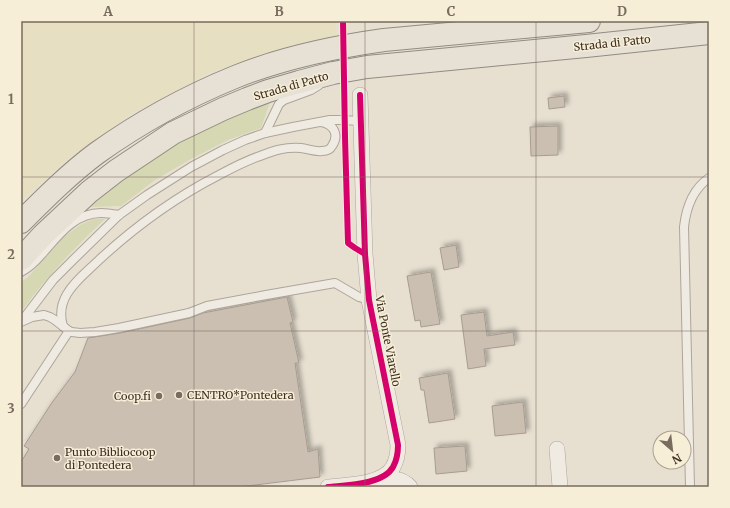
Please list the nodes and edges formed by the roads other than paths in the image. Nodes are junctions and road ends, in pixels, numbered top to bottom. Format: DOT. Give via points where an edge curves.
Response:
graph roads {
  1 [pos="589,21"];
  2 [pos="709,33"];
  3 [pos="333,74"];
  4 [pos="360,95"];
  5 [pos="361,121"];
  6 [pos="318,122"];
  7 [pos="264,133"];
  8 [pos="709,178"];
  9 [pos="119,215"];
  10 [pos="21,222"];
  11 [pos="21,259"];
  12 [pos="21,272"];
  13 [pos="369,300"];
  14 [pos="21,322"];
  15 [pos="66,329"];
  16 [pos="21,404"];
  17 [pos="557,449"];
  18 [pos="371,482"];
  19 [pos="328,487"];
  20 [pos="410,487"];
  21 [pos="560,487"];
  22 [pos="690,487"];
  1 -- 10 [label="main road" via="353,44 296,57 248,72 192,96 128,132 77,169"];
  2 -- 3 [label="main road, Strada di Patto" via="367,67"];
  3 -- 7 [label="lane" via="311,90 280,104"];
  3 -- 11 [label="main road, Strada di Patto" via="247,99 173,134 89,192"];
  4 -- 5 [label="street, Via Ponte Viarello"];
  5 -- 6 [label="lane"];
  5 -- 13 [label="street, Via Ponte Viarello"];
  6 -- 7 [label="lane"];
  6 -- 15 [label="lane" via="330,125 335,133 334,143 326,151 286,148 258,156 209,180 145,220 72,287 62,308 61,317"];
  7 -- 9 [label="lane" via="202,161"];
  8 -- 22 [label="lane" via="700,186 689,204 684,227"];
  9 -- 12 [label="lane" via="96,213 77,219 33,264"];
  9 -- 14 [label="lane" via="53,280"];
  13 -- 15 [label="lane" via="335,283 207,306 189,313 119,328 80,333"];
  13 -- 18 [label="street, Via Ponte Viarello" via="398,446 392,469"];
  14 -- 15 [label="lane" via="32,317 44,316 50,317"];
  15 -- 16 [label="lane"];
  17 -- 21 [label="street"];
  18 -- 19 [label="street"];
  18 -- 20 [label="street" via="398,479"];
}
